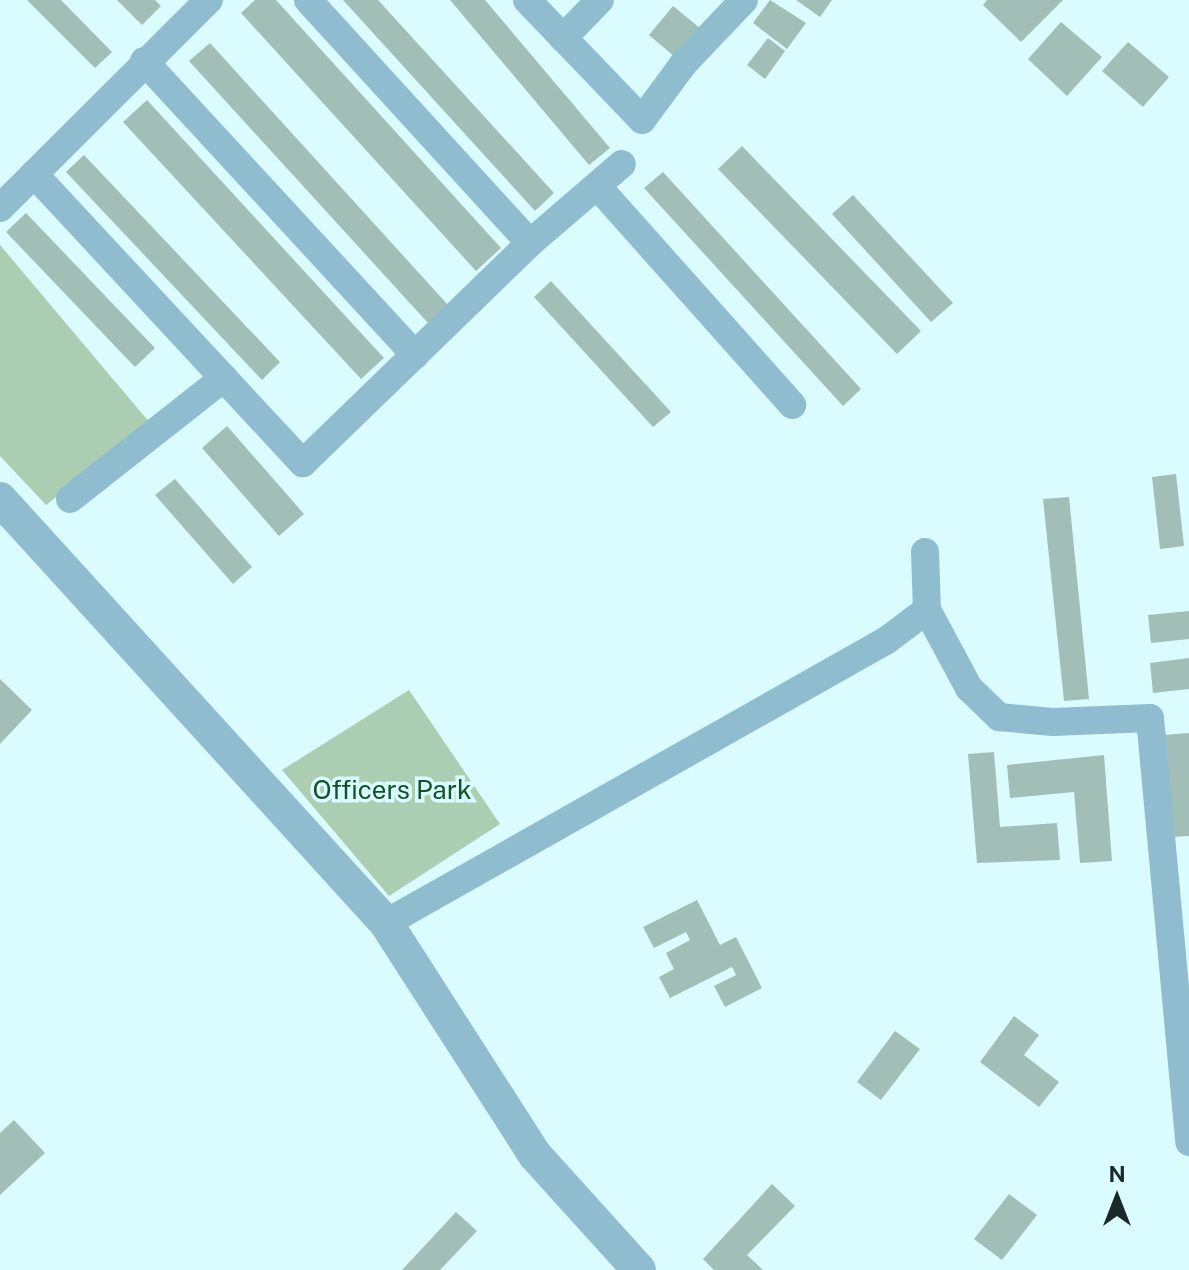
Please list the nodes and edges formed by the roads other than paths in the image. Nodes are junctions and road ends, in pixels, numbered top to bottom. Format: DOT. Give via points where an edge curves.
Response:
graph roads {
  1 [pos="209,0"];
  2 [pos="308,0"];
  3 [pos="527,0"];
  4 [pos="600,0"];
  5 [pos="744,0"];
  6 [pos="563,38"];
  7 [pos="144,61"];
  8 [pos="622,164"];
  9 [pos="34,174"];
  10 [pos="598,187"];
  11 [pos="0,208"];
  12 [pos="530,243"];
  13 [pos="415,355"];
  14 [pos="224,378"];
  15 [pos="792,405"];
  16 [pos="0,499"];
  17 [pos="70,499"];
  18 [pos="925,552"];
  19 [pos="927,610"];
  20 [pos="386,923"];
  21 [pos="1189,1142"];
  22 [pos="639,1270"];
  1 -- 7 [label="street"];
  2 -- 12 [label="street"];
  3 -- 6 [label="street"];
  4 -- 6 [label="street"];
  5 -- 6 [label="street" via="684,63 642,120"];
  7 -- 9 [label="street"];
  7 -- 13 [label="street"];
  8 -- 10 [label="street"];
  9 -- 11 [label="street"];
  9 -- 14 [label="street"];
  10 -- 12 [label="street"];
  10 -- 15 [label="street"];
  12 -- 13 [label="street"];
  13 -- 14 [label="street" via="303,463"];
  14 -- 17 [label="street"];
  16 -- 20 [label="street"];
  18 -- 19 [label="street"];
  19 -- 20 [label="street" via="887,640"];
  19 -- 21 [label="street" via="969,688 999,717 1053,722 1150,718"];
  20 -- 22 [label="street" via="535,1155"];
}
